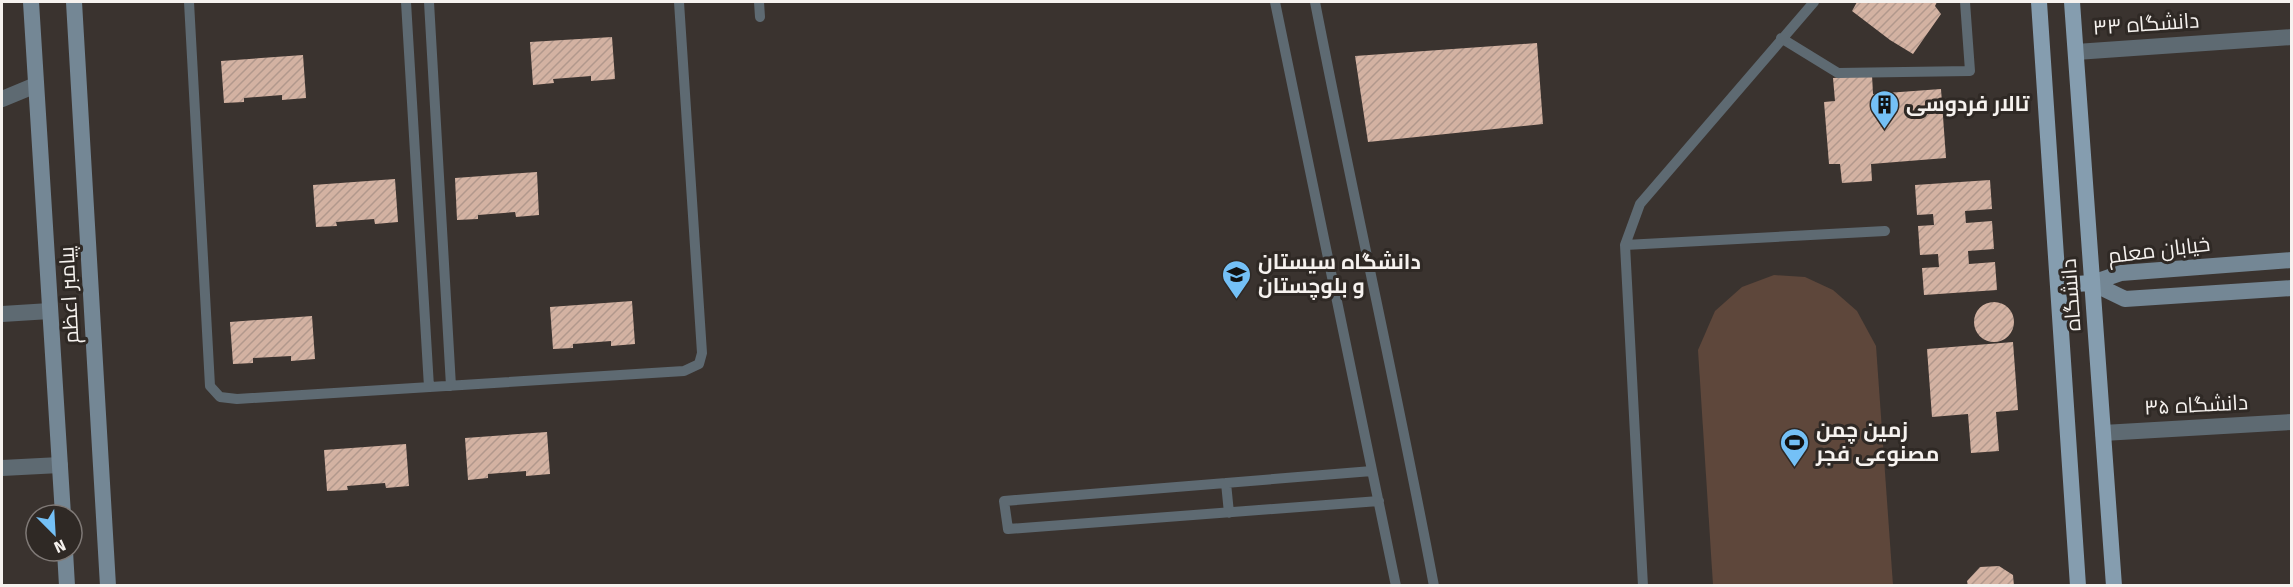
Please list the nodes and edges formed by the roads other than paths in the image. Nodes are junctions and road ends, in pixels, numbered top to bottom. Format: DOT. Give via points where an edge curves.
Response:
graph roads {
  1 [pos="31,2"];
  2 [pos="75,2"];
  3 [pos="189,2"];
  4 [pos="406,2"];
  5 [pos="429,2"];
  6 [pos="679,2"];
  7 [pos="759,2"];
  8 [pos="1275,2"];
  9 [pos="1316,2"];
  10 [pos="1814,2"];
  11 [pos="1965,2"];
  12 [pos="2039,2"];
  13 [pos="2072,2"];
  14 [pos="760,17"];
  15 [pos="2292,36"];
  16 [pos="1781,38"];
  17 [pos="2076,52"];
  18 [pos="36,85"];
  19 [pos="2,99"];
  20 [pos="1885,231"];
  21 [pos="1625,245"];
  22 [pos="2292,260"];
  23 [pos="2267,262"];
  24 [pos="2092,283"];
  25 [pos="2058,285"];
  26 [pos="2292,288"];
  27 [pos="2269,290"];
  28 [pos="50,311"];
  29 [pos="2,314"];
  30 [pos="451,386"];
  31 [pos="429,387"];
  32 [pos="2292,422"];
  33 [pos="2103,433"];
  34 [pos="60,465"];
  35 [pos="2,468"];
  36 [pos="1372,471"];
  37 [pos="1226,483"];
  38 [pos="1379,501"];
  39 [pos="62,503"];
  40 [pos="1229,513"];
  41 [pos="66,563"];
  42 [pos="67,585"];
  43 [pos="108,585"];
  44 [pos="1396,585"];
  45 [pos="1434,585"];
  46 [pos="1643,585"];
  47 [pos="2078,585"];
  48 [pos="2114,585"];
  1 -- 18 [label="main road, پیامبر اعظم"];
  2 -- 43 [label="main road, پیامبر اعظم"];
  3 -- 31 [label="lane" via="210,386 220,397 237,399"];
  4 -- 31 [label="lane"];
  5 -- 30 [label="lane"];
  6 -- 30 [label="lane" via="702,353 699,364 684,371"];
  7 -- 14 [label="lane"];
  8 -- 36 [label="lane"];
  9 -- 45 [label="lane"];
  10 -- 16 [label="lane"];
  11 -- 16 [label="lane" via="1970,71 1838,73"];
  12 -- 25 [label="main road, دانشگاه"];
  13 -- 17 [label="main road, دانشگاه"];
  15 -- 17 [label="street, دانشگاه ۳۳"];
  16 -- 21 [label="lane" via="1640,204"];
  17 -- 24 [label="main road, دانشگاه"];
  18 -- 19 [label="street"];
  18 -- 28 [label="main road, پیامبر اعظم"];
  20 -- 21 [label="lane"];
  21 -- 46 [label="lane"];
  22 -- 23 [label="main road, خیابان معلم"];
  23 -- 24 [label="main road, خیابان معلم" via="2121,273"];
  23 -- 27 [label="main road"];
  24 -- 25 [label="main road"];
  24 -- 27 [label="main road, خیابان معلم" via="2125,299"];
  24 -- 33 [label="main road, دانشگاه"];
  25 -- 47 [label="main road, دانشگاه"];
  26 -- 27 [label="main road, خیابان معلم"];
  28 -- 29 [label="street"];
  28 -- 34 [label="main road, پیامبر اعظم"];
  30 -- 31 [label="lane"];
  32 -- 33 [label="street, دانشگاه ۳۵"];
  33 -- 48 [label="main road, دانشگاه"];
  34 -- 35 [label="street"];
  34 -- 39 [label="main road, پیامبر اعظم"];
  36 -- 37 [label="lane"];
  36 -- 38 [label="lane"];
  37 -- 40 [label="lane"];
  37 -- 40 [label="lane" via="1004,501 1008,529"];
  38 -- 40 [label="lane"];
  38 -- 44 [label="lane"];
  41 -- 42 [label="main road"];
}
